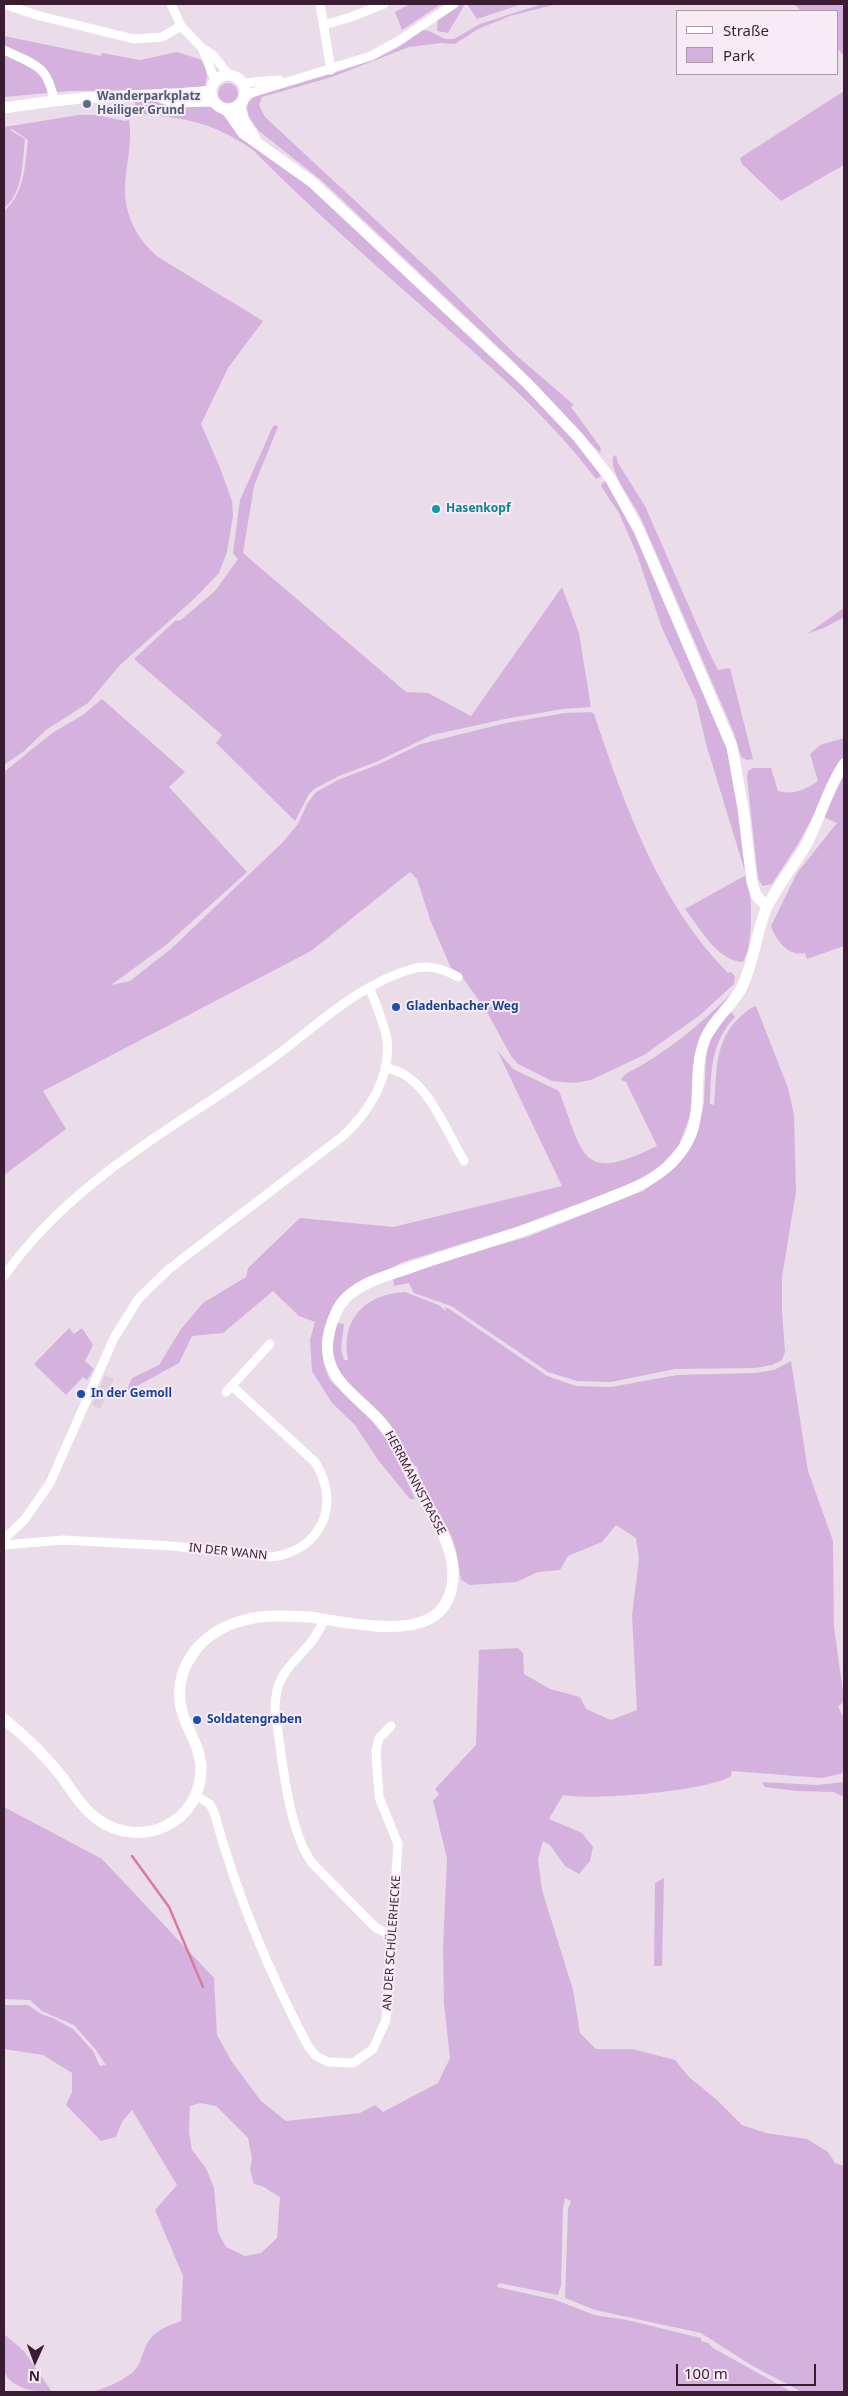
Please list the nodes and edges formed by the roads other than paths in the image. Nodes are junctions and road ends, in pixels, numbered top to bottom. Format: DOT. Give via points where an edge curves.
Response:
graph roads {
  1 [pos="4,4"];
  2 [pos="170,4"];
  3 [pos="320,4"];
  4 [pos="384,4"];
  5 [pos="454,4"];
  6 [pos="324,25"];
  7 [pos="180,26"];
  8 [pos="202,48"];
  9 [pos="4,50"];
  10 [pos="331,70"];
  11 [pos="229,75"];
  12 [pos="294,79"];
  13 [pos="215,80"];
  14 [pos="243,84"];
  15 [pos="211,96"];
  16 [pos="242,100"];
  17 [pos="54,101"];
  18 [pos="4,108"];
  19 [pos="227,110"];
  20 [pos="256,141"];
  21 [pos="844,764"];
  22 [pos="767,907"];
  23 [pos="458,977"];
  24 [pos="370,989"];
  25 [pos="385,1068"];
  26 [pos="464,1160"];
  27 [pos="4,1276"];
  28 [pos="270,1344"];
  29 [pos="4,1539"];
  30 [pos="4,1545"];
  31 [pos="324,1620"];
  32 [pos="4,1719"];
  33 [pos="391,1726"];
  34 [pos="195,1795"];
  35 [pos="391,1935"];
  1 -- 7 [label="street" via="36,15 134,38 162,37"];
  2 -- 7 [label="street"];
  3 -- 6 [label="street"];
  4 -- 6 [label="street"];
  5 -- 10 [label="street" via="385,50"];
  6 -- 10 [label="street"];
  7 -- 8 [label="street"];
  8 -- 11 [label="street" via="213,55"];
  8 -- 13 [label="street"];
  9 -- 17 [label="street" via="41,68 51,84"];
  10 -- 12 [label="street"];
  11 -- 13 [label="street"];
  11 -- 14 [label="street"];
  12 -- 14 [label="street"];
  12 -- 16 [label="street"];
  13 -- 15 [label="street"];
  14 -- 16 [label="street"];
  15 -- 17 [label="street" via="176,92 159,96"];
  15 -- 19 [label="street" via="218,107"];
  16 -- 19 [label="street"];
  16 -- 20 [label="street" via="243,118"];
  17 -- 18 [label="street"];
  19 -- 20 [label="street" via="243,133"];
  20 -- 22 [label="street" via="312,182 521,378 578,437 610,478 639,530 732,747 752,882 756,895"];
  21 -- 22 [label="street, HERRMANNSTRASSE" via="807,843"];
  22 -- 31 [label="street, HERRMANNSTRASSE" via="740,991 705,1039 700,1061 698,1108 691,1134 666,1168 628,1190 525,1231 373,1281 348,1296 340,1306 333,1318 327,1342 331,1368 346,1389 378,1418 395,1442 446,1542 453,1576 444,1605 430,1618 413,1626"];
  23 -- 24 [label="street" via="440,968 414,968 390,976"];
  24 -- 25 [label="street" via="386,1038"];
  24 -- 27 [label="street" via="338,1008 262,1066 104,1174 64,1206 33,1237"];
  25 -- 26 [label="street" via="401,1071 417,1083"];
  25 -- 29 [label="street" via="366,1111 343,1136 170,1269 139,1298 114,1338 50,1483 26,1519"];
  28 -- 30 [label="street, IN DER WANN" via="229,1389 315,1462 324,1478 328,1503 325,1516 315,1535 302,1546 286,1554 260,1557 172,1546 63,1540"];
  31 -- 34 [label="street, HERRMANNSTRASSE" via="286,1616 246,1619 220,1629 192,1653 182,1676 180,1692 183,1716 200,1758"];
  31 -- 35 [label="street" via="312,1642 282,1675 275,1694 275,1711 296,1832 312,1863 376,1928"];
  32 -- 34 [label="street, HERRMANNSTRASSE" via="48,1761 90,1813 116,1830 135,1834 159,1830 184,1812"];
  33 -- 35 [label="street, AN DER SCHÜLERHECKE" via="380,1738 376,1752 379,1796 398,1844"];
  34 -- 35 [label="street, AN DER SCHÜLERHECKE" via="210,1804 214,1812 238,1894 264,1958 308,2046 322,2060 335,2064 353,2063 368,2055 378,2041 387,2013"];
}
